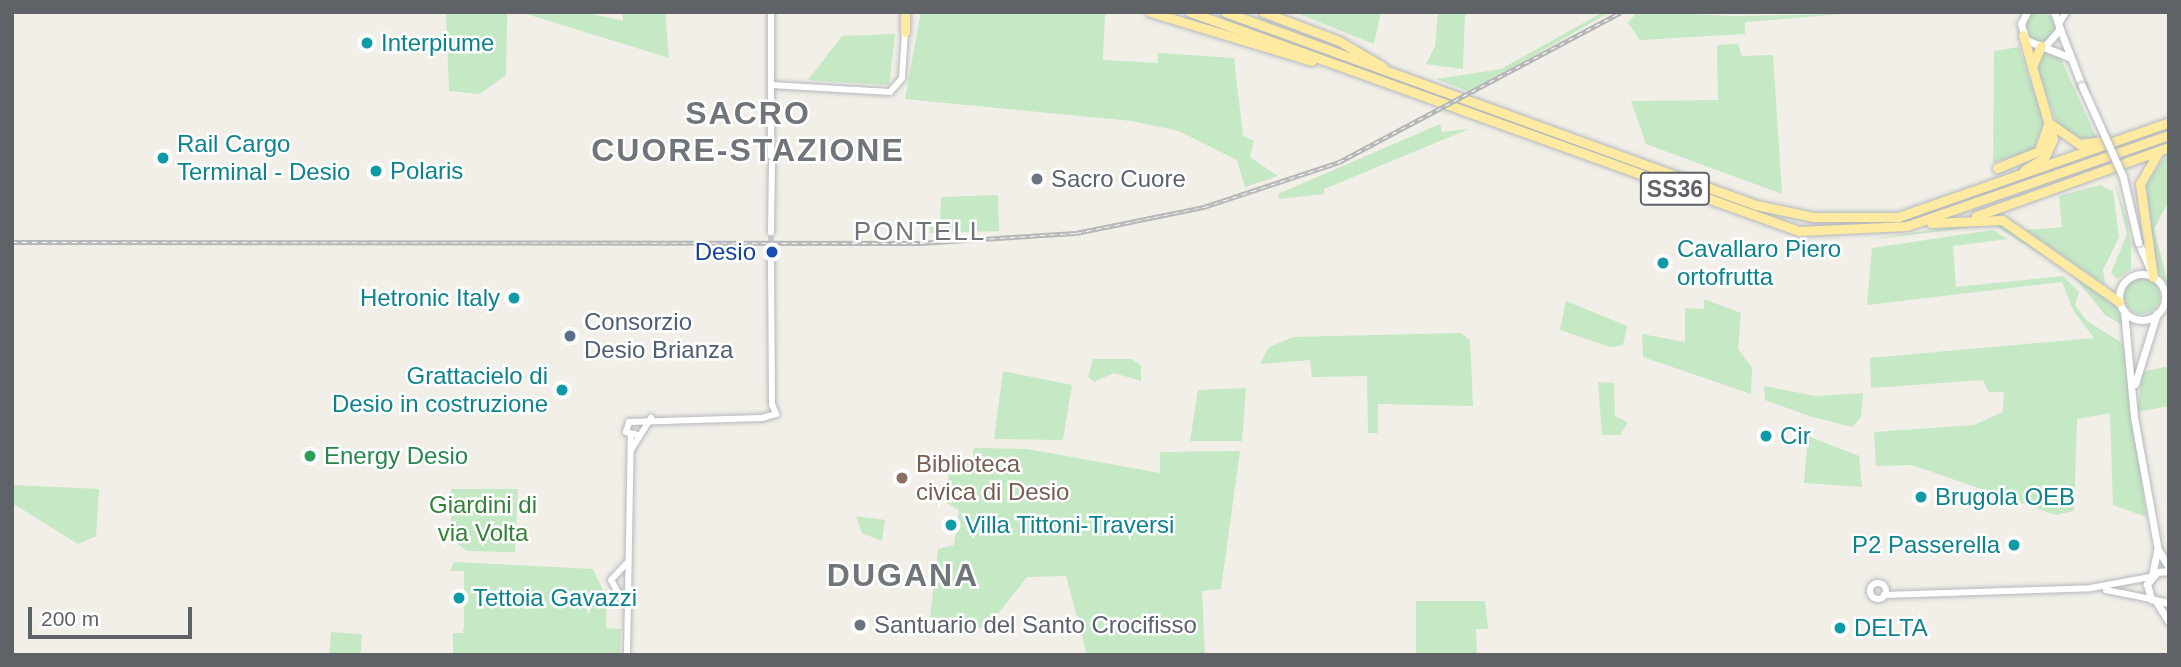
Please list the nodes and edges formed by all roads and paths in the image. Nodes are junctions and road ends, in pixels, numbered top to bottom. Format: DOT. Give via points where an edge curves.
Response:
graph roads {
  1 [pos="771,12"];
  2 [pos="905,12"];
  3 [pos="1150,12"];
  4 [pos="1190,12"];
  5 [pos="1225,12"];
  6 [pos="1263,12"];
  7 [pos="2027,12"];
  8 [pos="2054,12"];
  9 [pos="2066,12"];
  10 [pos="2060,25"];
  11 [pos="905,32"];
  12 [pos="2023,36"];
  13 [pos="2043,46"];
  14 [pos="2068,57"];
  15 [pos="1334,65"];
  16 [pos="2032,67"];
  17 [pos="1389,72"];
  18 [pos="771,85"];
  19 [pos="2169,116"];
  20 [pos="2051,121"];
  21 [pos="2169,122"];
  22 [pos="2169,135"];
  23 [pos="2169,147"];
  24 [pos="1997,168"];
  25 [pos="1979,192"];
  26 [pos="1961,220"];
  27 [pos="1912,224"];
  28 [pos="771,232"];
  29 [pos="2140,252"];
  30 [pos="771,260"];
  31 [pos="2132,276"];
  32 [pos="2153,277"];
  33 [pos="2122,306"];
  34 [pos="2157,313"];
  35 [pos="2132,398"];
  36 [pos="651,418"];
  37 [pos="637,421"];
  38 [pos="637,433"];
  39 [pos="2158,550"];
  40 [pos="628,561"];
  41 [pos="2169,569"];
  42 [pos="619,574"];
  43 [pos="2151,576"];
  44 [pos="627,582"];
  45 [pos="1884,586"];
  46 [pos="2091,588"];
  47 [pos="616,589"];
  48 [pos="1902,590"];
  49 [pos="1884,595"];
  50 [pos="2154,601"];
  51 [pos="2169,603"];
  52 [pos="627,614"];
  53 [pos="2169,622"];
  54 [pos="627,655"];
  1 -- 18 [label="street"];
  2 -- 11 [label="highway"];
  3 -- 15 [label="highway" via="1278,56"];
  4 -- 15 [label="highway, SS36"];
  5 -- 17 [label="highway, SS36"];
  6 -- 17 [label="highway" via="1340,39"];
  7 -- 12 [label="main road"];
  8 -- 10 [label="main road"];
  9 -- 10 [label="street"];
  10 -- 13 [label="main road"];
  10 -- 14 [label="main road"];
  11 -- 18 [label="street" via="902,78 890,92"];
  12 -- 13 [label="main road"];
  12 -- 16 [label="highway"];
  13 -- 14 [label="main road"];
  13 -- 16 [label="highway"];
  14 -- 29 [label="main road, bridge" via="2123,177"];
  15 -- 27 [label="highway, SS36" via="1751,218 1833,233"];
  16 -- 20 [label="highway"];
  17 -- 25 [label="highway, SS36" via="1789,214 1888,219"];
  18 -- 28 [label="street"];
  19 -- 20 [label="highway" via="2085,145"];
  20 -- 24 [label="highway" via="2039,151"];
  20 -- 25 [label="highway" via="2044,158"];
  21 -- 25 [label="highway, SS36"];
  22 -- 27 [label="highway, SS36"];
  23 -- 26 [label="highway"];
  23 -- 32 [label="highway" via="2151,158 2140,184"];
  26 -- 27 [label="highway"];
  26 -- 33 [label="highway" via="2002,220"];
  29 -- 31 [label="main road"];
  29 -- 32 [label="main road"];
  30 -- 36 [label="street" via="772,404 777,412"];
  31 -- 32 [label="main road"];
  31 -- 33 [label="main road" via="2121,287"];
  32 -- 34 [label="main road" via="2165,296"];
  33 -- 34 [label="main road" via="2138,319"];
  33 -- 35 [label="main road"];
  34 -- 35 [label="main road"];
  35 -- 39 [label="main road"];
  36 -- 37 [label="street"];
  36 -- 38 [label="street"];
  37 -- 38 [label="street"];
  37 -- 38 [label="street" via="626,426"];
  38 -- 40 [label="street" via="630,451"];
  39 -- 41 [label="main road"];
  39 -- 43 [label="main road"];
  40 -- 42 [label="street"];
  40 -- 44 [label="street"];
  41 -- 43 [label="main road"];
  42 -- 44 [label="street"];
  42 -- 47 [label="street" via="611,580"];
  43 -- 46 [label="street"];
  43 -- 50 [label="main road"];
  44 -- 47 [label="street"];
  44 -- 52 [label="street"];
  45 -- 48 [label="street"];
  45 -- 49 [label="street"];
  45 -- 49 [label="street" via="1870,590 1875,598"];
  46 -- 48 [label="street"];
  46 -- 50 [label="street"];
  47 -- 52 [label="street"];
  48 -- 49 [label="street"];
  50 -- 51 [label="main road"];
  50 -- 53 [label="main road"];
  52 -- 54 [label="street"];
}
